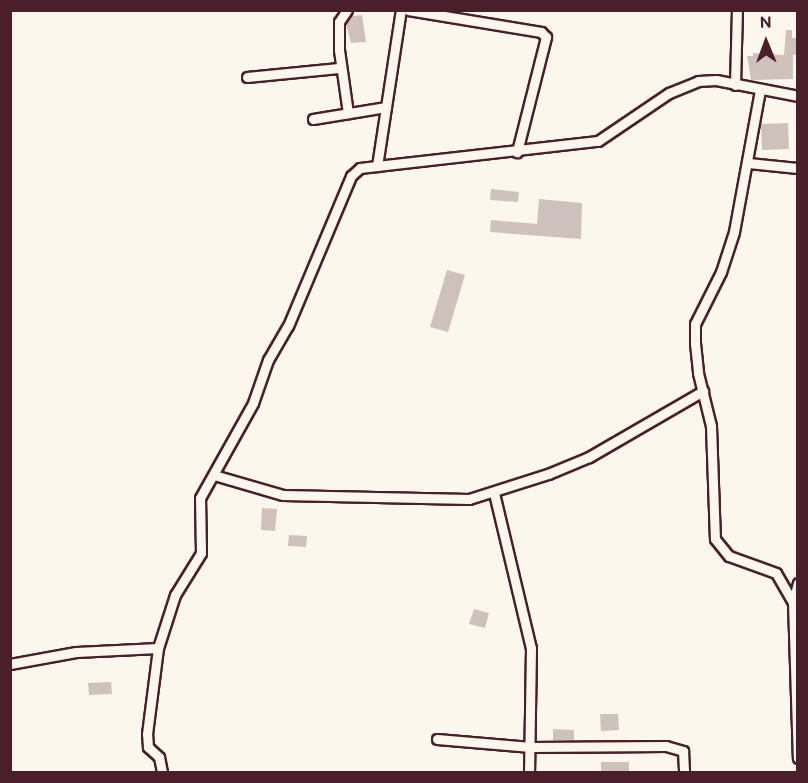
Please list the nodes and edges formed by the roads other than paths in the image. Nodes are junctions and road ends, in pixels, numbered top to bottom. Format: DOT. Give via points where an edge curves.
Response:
graph roads {
  1 [pos="347,10"];
  2 [pos="401,10"];
  3 [pos="408,10"];
  4 [pos="737,10"];
  5 [pos="339,68"];
  6 [pos="247,77"];
  7 [pos="735,85"];
  8 [pos="760,90"];
  9 [pos="798,96"];
  10 [pos="386,107"];
  11 [pos="348,112"];
  12 [pos="313,119"];
  13 [pos="517,152"];
  14 [pos="748,163"];
  15 [pos="377,165"];
  16 [pos="798,168"];
  17 [pos="703,391"];
  18 [pos="214,475"];
  19 [pos="494,493"];
  20 [pos="798,583"];
  21 [pos="793,602"];
  22 [pos="158,648"];
  23 [pos="10,664"];
  24 [pos="437,739"];
  25 [pos="531,747"];
  26 [pos="798,758"];
  27 [pos="162,772"];
  28 [pos="529,772"];
  29 [pos="684,772"];
  1 -- 5 [label="street" via="339,21"];
  2 -- 10 [label="street"];
  3 -- 13 [label="street" via="542,32 546,37"];
  4 -- 7 [label="street"];
  5 -- 6 [label="street"];
  5 -- 11 [label="street"];
  7 -- 8 [label="street"];
  7 -- 13 [label="street" via="698,81 669,93 605,139"];
  8 -- 9 [label="street"];
  8 -- 14 [label="street"];
  10 -- 11 [label="street"];
  10 -- 15 [label="street"];
  11 -- 12 [label="street"];
  13 -- 15 [label="street"];
  14 -- 16 [label="street"];
  14 -- 17 [label="street" via="727,254 695,324"];
  15 -- 18 [label="street" via="360,168 351,176 288,326"];
  17 -- 19 [label="street" via="589,457"];
  17 -- 21 [label="street" via="711,426 715,539 729,556 776,573"];
  18 -- 19 [label="street" via="264,492 325,498 445,500"];
  18 -- 22 [label="street" via="200,498 201,553 175,595"];
  19 -- 25 [label="street" via="531,648"];
  20 -- 21 [label="street"];
  21 -- 26 [label="street"];
  22 -- 23 [label="street" via="76,652"];
  22 -- 27 [label="street" via="147,734 148,747 159,757"];
  24 -- 25 [label="street"];
  25 -- 28 [label="street"];
  25 -- 29 [label="street" via="666,746 683,751"];
}
